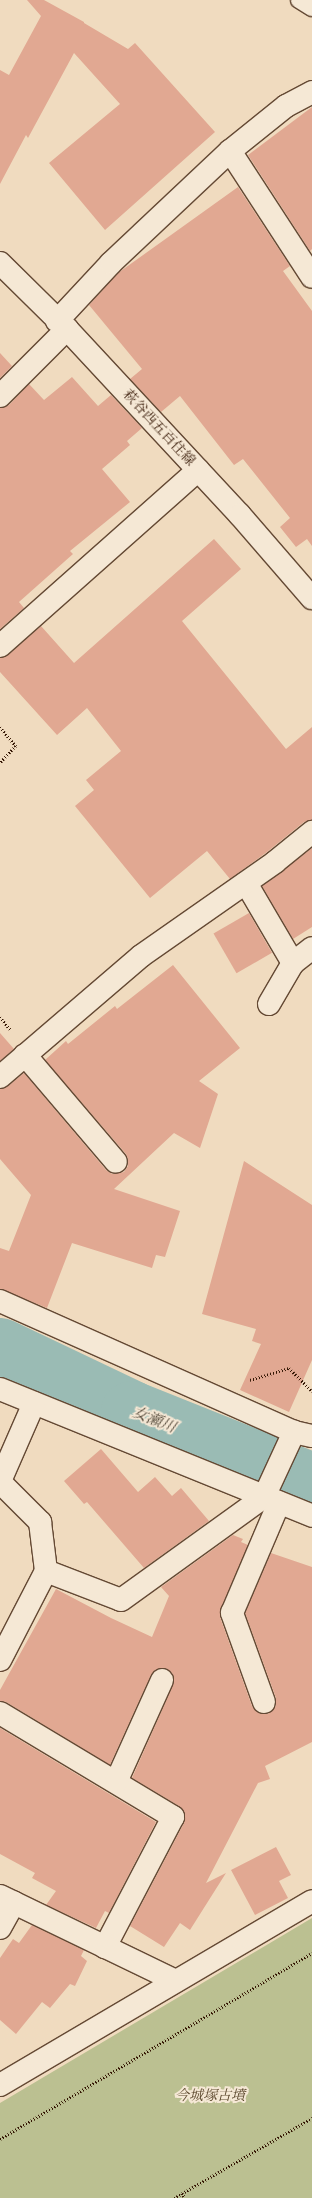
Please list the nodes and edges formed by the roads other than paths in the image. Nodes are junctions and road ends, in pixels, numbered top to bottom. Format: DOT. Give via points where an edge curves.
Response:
graph roads {
  1 [pos="299,0"];
  2 [pos="312,8"];
  3 [pos="312,92"];
  4 [pos="230,151"];
  5 [pos="0,263"];
  6 [pos="312,277"];
  7 [pos="62,325"];
  8 [pos="0,396"];
  9 [pos="198,470"];
  10 [pos="312,598"];
  11 [pos="0,646"];
  12 [pos="312,832"];
  13 [pos="246,883"];
  14 [pos="312,948"];
  15 [pos="293,963"];
  16 [pos="269,1004"];
  17 [pos="25,1056"];
  18 [pos="0,1077"];
  19 [pos="116,1162"];
  20 [pos="0,1301"];
  21 [pos="0,1390"];
  22 [pos="34,1403"];
  23 [pos="303,1434"];
  24 [pos="0,1482"];
  25 [pos="272,1500"];
  26 [pos="312,1516"];
  27 [pos="46,1571"];
  28 [pos="0,1660"];
  29 [pos="162,1680"];
  30 [pos="264,1702"];
  31 [pos="0,1713"];
  32 [pos="116,1782"];
  33 [pos="7,1900"];
  34 [pos="312,1901"];
  35 [pos="0,1928"];
  36 [pos="105,1947"];
  37 [pos="176,1981"];
  38 [pos="0,2085"];
  1 -- 2 [label="lane"];
  3 -- 4 [label="street" via="286,106"];
  4 -- 6 [label="street"];
  4 -- 7 [label="street" via="111,263"];
  5 -- 7 [label="street, 萩谷西五百住線"];
  7 -- 8 [label="street"];
  7 -- 9 [label="street, 萩谷西五百住線"];
  9 -- 10 [label="street, 萩谷西五百住線"];
  9 -- 11 [label="street"];
  12 -- 13 [label="street"];
  13 -- 15 [label="street"];
  13 -- 17 [label="street" via="141,956"];
  14 -- 15 [label="street"];
  15 -- 16 [label="street"];
  17 -- 18 [label="street"];
  17 -- 19 [label="street"];
  20 -- 23 [label="street"];
  21 -- 22 [label="street"];
  22 -- 24 [label="street"];
  22 -- 25 [label="street"];
  23 -- 25 [label="street"];
  24 -- 27 [label="street" via="40,1522"];
  25 -- 26 [label="street"];
  25 -- 27 [label="street" via="121,1600"];
  25 -- 30 [label="street" via="232,1613"];
  27 -- 28 [label="street"];
  29 -- 32 [label="street"];
  31 -- 32 [label="street"];
  32 -- 36 [label="street" via="173,1817"];
  33 -- 35 [label="street"];
  33 -- 36 [label="street"];
  34 -- 37 [label="street"];
  36 -- 37 [label="street"];
  37 -- 38 [label="street"];
}
